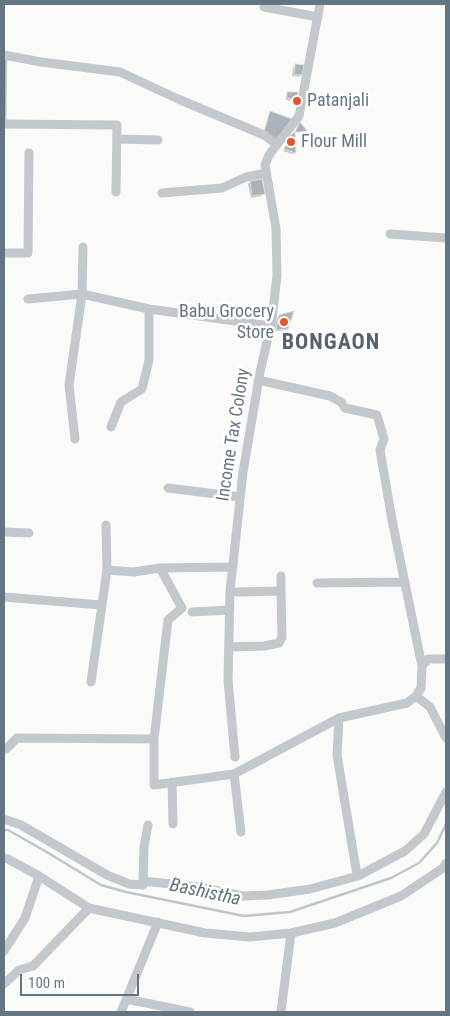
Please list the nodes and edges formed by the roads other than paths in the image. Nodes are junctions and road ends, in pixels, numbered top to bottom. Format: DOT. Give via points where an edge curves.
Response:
graph roads {
  1 [pos="320,4"];
  2 [pos="264,7"];
  3 [pos="318,17"];
  4 [pos="4,55"];
  5 [pos="4,124"];
  6 [pos="117,138"];
  7 [pos="158,140"];
  8 [pos="277,145"];
  9 [pos="29,152"];
  10 [pos="266,173"];
  11 [pos="116,192"];
  12 [pos="162,193"];
  13 [pos="390,234"];
  14 [pos="446,238"];
  15 [pos="83,247"];
  16 [pos="4,253"];
  17 [pos="82,294"];
  18 [pos="28,299"];
  19 [pos="149,309"];
  20 [pos="271,326"];
  21 [pos="258,380"];
  22 [pos="111,427"];
  23 [pos="75,439"];
  24 [pos="168,488"];
  25 [pos="240,497"];
  26 [pos="106,525"];
  27 [pos="4,532"];
  28 [pos="29,533"];
  29 [pos="233,567"];
  30 [pos="160,568"];
  31 [pos="107,570"];
  32 [pos="281,576"];
  33 [pos="317,582"];
  34 [pos="404,582"];
  35 [pos="281,591"];
  36 [pos="238,592"];
  37 [pos="4,598"];
  38 [pos="101,605"];
  39 [pos="230,610"];
  40 [pos="192,612"];
  41 [pos="229,646"];
  42 [pos="446,660"];
  43 [pos="422,666"];
  44 [pos="91,682"];
  45 [pos="416,696"];
  46 [pos="339,718"];
  47 [pos="446,738"];
  48 [pos="154,739"];
  49 [pos="4,749"];
  50 [pos="234,757"];
  51 [pos="234,774"];
  52 [pos="172,782"];
  53 [pos="446,792"];
  54 [pos="4,819"];
  55 [pos="173,824"];
  56 [pos="148,825"];
  57 [pos="241,832"];
  58 [pos="4,858"];
  59 [pos="446,863"];
  60 [pos="39,876"];
  61 [pos="358,876"];
  62 [pos="143,881"];
  63 [pos="89,908"];
  64 [pos="158,922"];
  65 [pos="291,933"];
  66 [pos="4,951"];
  67 [pos="4,984"];
  68 [pos="126,999"];
  69 [pos="121,1012"];
  70 [pos="190,1012"];
  71 [pos="281,1012"];
  1 -- 3 [label="street, Income Tax Colony"];
  2 -- 3 [label="street"];
  3 -- 8 [label="street, Income Tax Colony" via="299,116"];
  4 -- 8 [label="street" via="120,72 264,135"];
  5 -- 6 [label="street" via="117,125"];
  6 -- 7 [label="street"];
  6 -- 11 [label="street"];
  8 -- 10 [label="street, Income Tax Colony" via="268,156"];
  9 -- 16 [label="street" via="28,254"];
  10 -- 12 [label="street" via="246,177 222,188"];
  10 -- 20 [label="street, Income Tax Colony" via="276,229 277,275"];
  13 -- 14 [label="street"];
  15 -- 17 [label="street"];
  17 -- 18 [label="street"];
  17 -- 19 [label="street"];
  17 -- 23 [label="street" via="69,385"];
  19 -- 20 [label="street"];
  19 -- 22 [label="street" via="149,360 142,389 121,402"];
  20 -- 21 [label="street, Income Tax Colony"];
  21 -- 25 [label="street, Income Tax Colony"];
  21 -- 34 [label="street" via="330,396 345,408 377,415 384,439 380,450"];
  24 -- 25 [label="street"];
  25 -- 29 [label="street, Income Tax Colony"];
  26 -- 31 [label="street"];
  27 -- 28 [label="street"];
  29 -- 30 [label="street"];
  29 -- 39 [label="street, Income Tax Colony"];
  30 -- 31 [label="street" via="134,572"];
  30 -- 48 [label="street" via="182,608 168,620"];
  31 -- 38 [label="street"];
  32 -- 35 [label="street"];
  33 -- 34 [label="street"];
  34 -- 43 [label="street"];
  35 -- 36 [label="street"];
  35 -- 41 [label="street" via="282,637 279,643"];
  37 -- 38 [label="street"];
  38 -- 44 [label="street"];
  39 -- 40 [label="street"];
  39 -- 41 [label="street, Income Tax Colony"];
  41 -- 50 [label="street, Income Tax Colony" via="228,680"];
  42 -- 43 [label="street" via="428,659"];
  43 -- 45 [label="street" via="422,688"];
  45 -- 46 [label="street" via="407,703"];
  45 -- 47 [label="street" via="430,707"];
  46 -- 51 [label="street"];
  46 -- 61 [label="street" via="337,755"];
  48 -- 49 [label="street" via="18,738"];
  48 -- 52 [label="street" via="154,785"];
  51 -- 52 [label="street"];
  51 -- 57 [label="street"];
  52 -- 55 [label="street"];
  53 -- 61 [label="street" via="424,834 405,851"];
  54 -- 62 [label="street" via="21,825 107,875 129,884 143,885"];
  56 -- 62 [label="street"];
  58 -- 60 [label="street"];
  59 -- 65 [label="street" via="401,896 335,922"];
  60 -- 63 [label="street"];
  60 -- 66 [label="street" via="25,918"];
  61 -- 62 [label="street" via="310,888 243,896 200,887"];
  63 -- 64 [label="street"];
  63 -- 67 [label="street" via="33,966 18,970"];
  64 -- 65 [label="street" via="205,933 250,937"];
  64 -- 68 [label="street"];
  65 -- 71 [label="street"];
  68 -- 69 [label="street"];
  68 -- 70 [label="street"];
}
